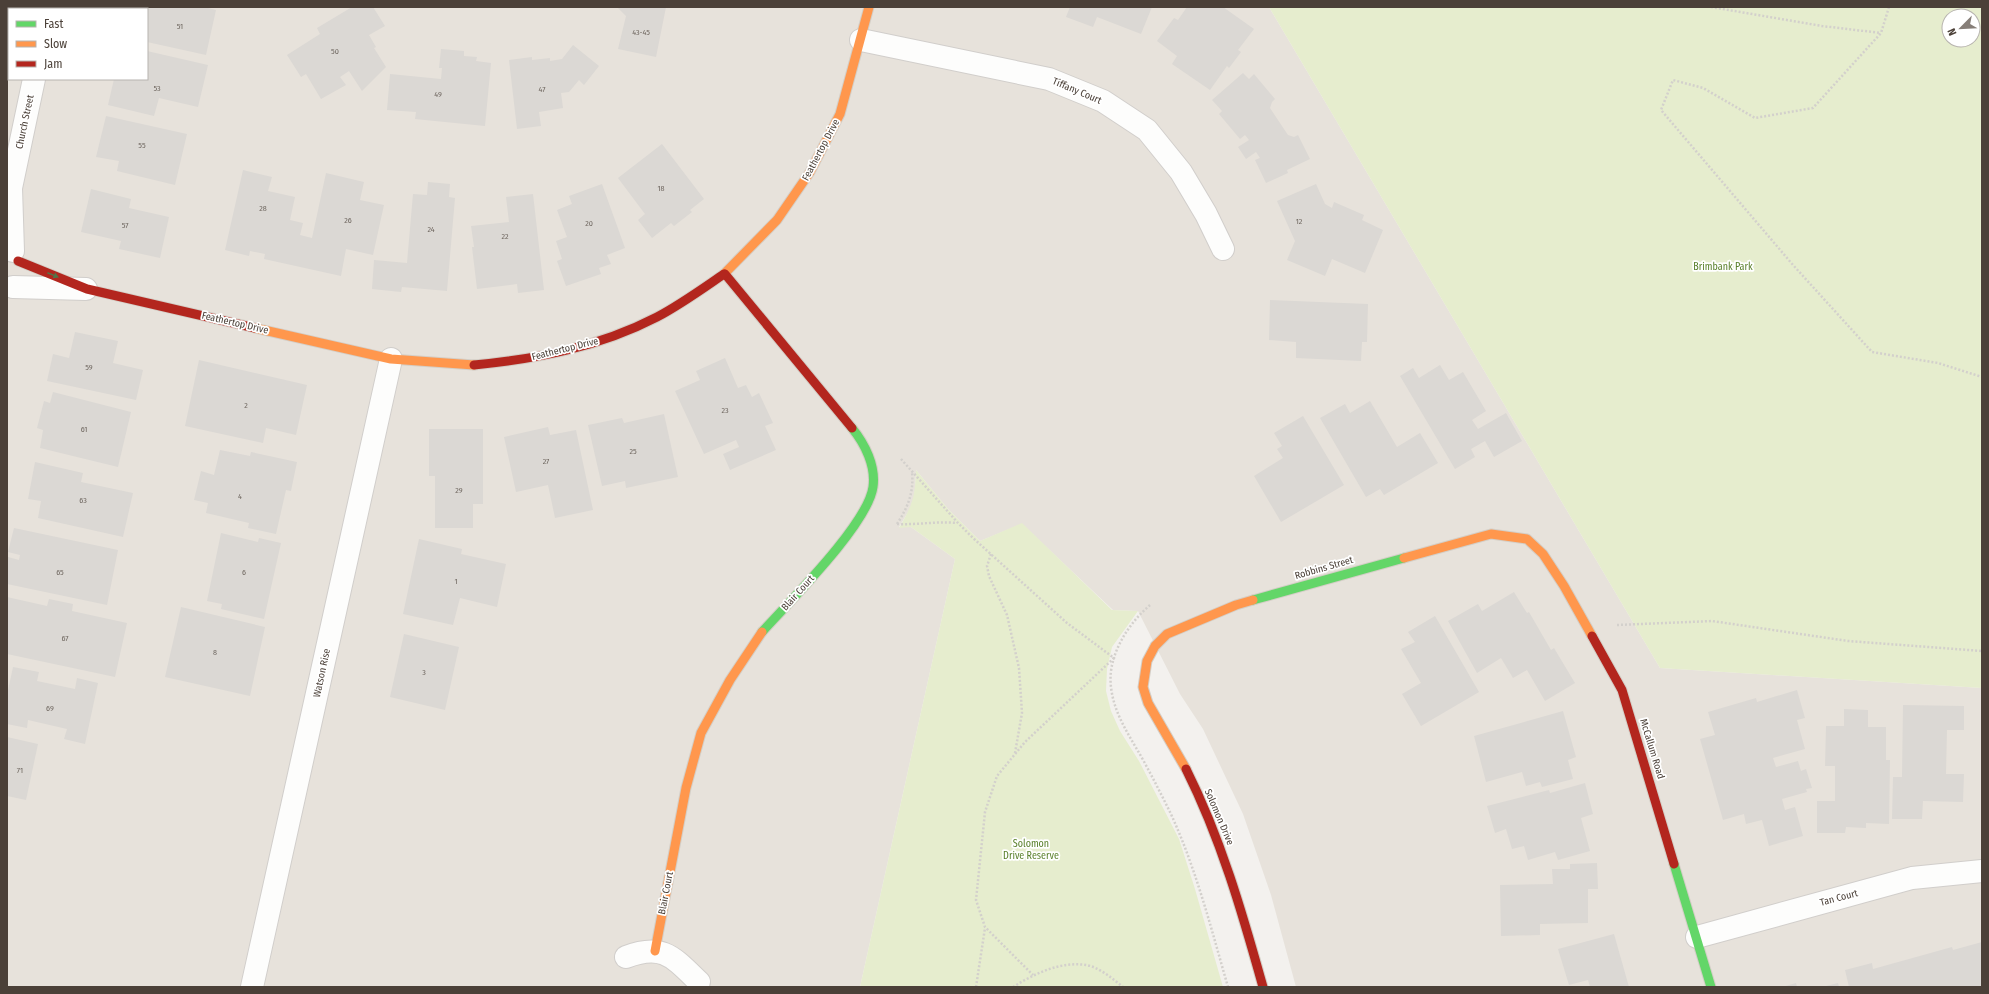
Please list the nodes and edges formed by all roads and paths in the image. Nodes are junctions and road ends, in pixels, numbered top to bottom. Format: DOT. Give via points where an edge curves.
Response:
graph roads {
  1 [pos="869,7"];
  2 [pos="1711,7"];
  3 [pos="1889,7"];
  4 [pos="1881,33"];
  5 [pos="862,40"];
  6 [pos="34,80"];
  7 [pos="9,192"];
  8 [pos="1223,249"];
  9 [pos="13,253"];
  10 [pos="725,274"];
  11 [pos="10,289"];
  12 [pos="87,289"];
  13 [pos="391,358"];
  14 [pos="1982,377"];
  15 [pos="901,459"];
  16 [pos="912,471"];
  17 [pos="958,523"];
  18 [pos="1527,539"];
  19 [pos="991,554"];
  20 [pos="1150,605"];
  21 [pos="1586,627"];
  22 [pos="1982,651"];
  23 [pos="1114,658"];
  24 [pos="1146,663"];
  25 [pos="1015,754"];
  26 [pos="1982,871"];
  27 [pos="985,927"];
  28 [pos="1698,937"];
  29 [pos="655,951"];
  30 [pos="626,957"];
  31 [pos="1033,975"];
  32 [pos="699,982"];
  33 [pos="252,987"];
  34 [pos="976,987"];
  35 [pos="1013,987"];
  36 [pos="1123,987"];
  37 [pos="1228,987"];
  38 [pos="1262,987"];
  39 [pos="1711,987"];
  1 -- 5 [label="street, Feathertop Drive"];
  2 -- 4 [label="path" via="1822,26"];
  3 -- 4 [label="path"];
  4 -- 14 [label="path" via="1813,108 1755,118 1703,88 1673,80 1661,110 1793,265 1872,352 1938,363"];
  5 -- 8 [label="street, Tiffany Court" via="1049,79 1103,101 1147,130 1181,172"];
  5 -- 10 [label="street, Feathertop Drive" via="840,114 810,172 777,220"];
  6 -- 7 [label="street, Church Street"];
  7 -- 9 [label="street, Church Street"];
  9 -- 11 [label="street, Church Street" via="19,275"];
  9 -- 12 [label="street, Feathertop Drive, one-way"];
  10 -- 13 [label="street, Feathertop Drive" via="657,317 595,343 523,360 472,365"];
  10 -- 29 [label="street, Blair Court" via="862,440 872,466 873,488 863,514 825,563 761,633 730,680 701,733 686,788"];
  11 -- 12 [label="street, Feathertop Drive"];
  12 -- 13 [label="street, Feathertop Drive"];
  13 -- 33 [label="street, Watson Rise"];
  15 -- 16 [label="path"];
  16 -- 17 [label="path"];
  16 -- 17 [label="path" via="911,495 898,524 914,525 935,521"];
  17 -- 19 [label="path"];
  18 -- 21 [label="street, McCallum Road" via="1543,554"];
  18 -- 24 [label="street, Robbins Street" via="1491,534 1236,605 1167,634 1158,641"];
  19 -- 23 [label="path" via="1067,623"];
  19 -- 25 [label="path" via="987,566 1007,615 1019,668 1022,713"];
  20 -- 23 [label="path" via="1128,628"];
  21 -- 22 [label="path" via="1712,620 1848,641"];
  21 -- 28 [label="street, McCallum Road" via="1622,690"];
  23 -- 25 [label="path"];
  23 -- 37 [label="path" via="1110,685 1119,719 1154,781 1181,837 1199,886"];
  24 -- 38 [label="street, Solomon Drive" via="1145,695 1152,712 1178,753 1211,822 1237,895"];
  25 -- 27 [label="path" via="997,776 985,812 976,900"];
  26 -- 28 [label="street, Tan Court" via="1912,878"];
  27 -- 31 [label="path"];
  27 -- 34 [label="path"];
  28 -- 39 [label="street, McCallum Road"];
  29 -- 30 [label="street" via="641,951"];
  29 -- 32 [label="street" via="673,957"];
  31 -- 35 [label="path"];
  31 -- 36 [label="path" via="1067,964 1087,965 1109,976"];
}
